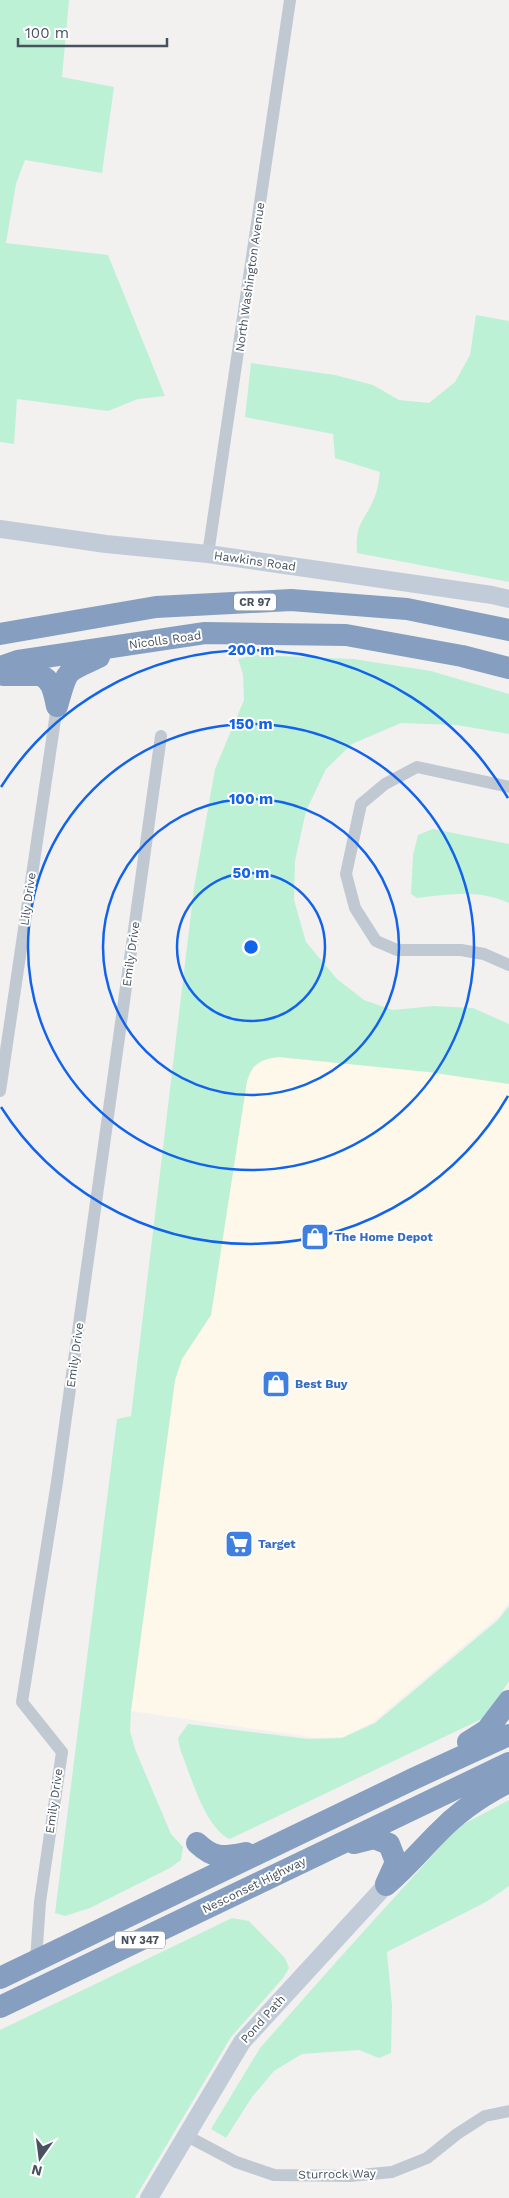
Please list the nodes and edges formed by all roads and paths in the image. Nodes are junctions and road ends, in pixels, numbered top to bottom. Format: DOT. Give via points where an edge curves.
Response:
graph roads {
  1 [pos="290,0"];
  2 [pos="0,529"];
  3 [pos="208,554"];
  4 [pos="509,599"];
  5 [pos="509,630"];
  6 [pos="0,634"];
  7 [pos="124,646"];
  8 [pos="0,667"];
  9 [pos="509,668"];
  10 [pos="0,675"];
  11 [pos="57,706"];
  12 [pos="161,736"];
  13 [pos="509,787"];
  14 [pos="509,965"];
  15 [pos="0,1091"];
  16 [pos="509,1701"];
  17 [pos="509,1735"];
  18 [pos="509,1763"];
  19 [pos="412,1779"];
  20 [pos="509,1782"];
  21 [pos="326,1850"];
  22 [pos="264,1851"];
  23 [pos="386,1884"];
  24 [pos="171,1895"];
  25 [pos="36,1960"];
  26 [pos="0,1978"];
  27 [pos="0,2008"];
  28 [pos="509,2111"];
  29 [pos="187,2136"];
  30 [pos="149,2198"];
  1 -- 3 [label="street, North Washington Avenue"];
  2 -- 3 [label="street, Hawkins Road"];
  3 -- 4 [label="street, Hawkins Road"];
  5 -- 6 [label="highway, CR 97" via="407,610 291,600 156,608"];
  7 -- 8 [label="highway, Nicolls Road" via="18,661"];
  7 -- 9 [label="highway, Nicolls Road" via="205,633 346,635"];
  7 -- 11 [label="highway" via="72,669 66,675"];
  10 -- 11 [label="highway" via="45,677 52,687"];
  11 -- 15 [label="street, Lily Drive"];
  12 -- 25 [label="street, Emily Drive" via="57,1482 22,1702 62,1752 40,1902"];
  13 -- 14 [label="street" via="417,766 385,784 361,804 346,874 355,908 376,941 397,950 461,950 484,954"];
  16 -- 19 [label="highway" via="487,1730 449,1751"];
  17 -- 19 [label="highway, NY 347"];
  18 -- 21 [label="highway, Nesconset Highway / NY 347"];
  19 -- 22 [label="highway, NY 347"];
  20 -- 23 [label="highway" via="461,1812"];
  21 -- 23 [label="highway" via="369,1838 385,1841 396,1862"];
  21 -- 27 [label="highway, Nesconset Highway / NY 347"];
  22 -- 24 [label="highway, NY 347"];
  22 -- 24 [label="highway" via="218,1856 197,1844 198,1857 194,1869"];
  23 -- 29 [label="street, Pond Path" via="242,2042"];
  24 -- 25 [label="highway, NY 347"];
  25 -- 26 [label="highway, NY 347"];
  28 -- 29 [label="street, Sturrock Way" via="485,2116 427,2158 392,2172 350,2176 274,2174 236,2162"];
  29 -- 30 [label="street, Pond Path"];
}
